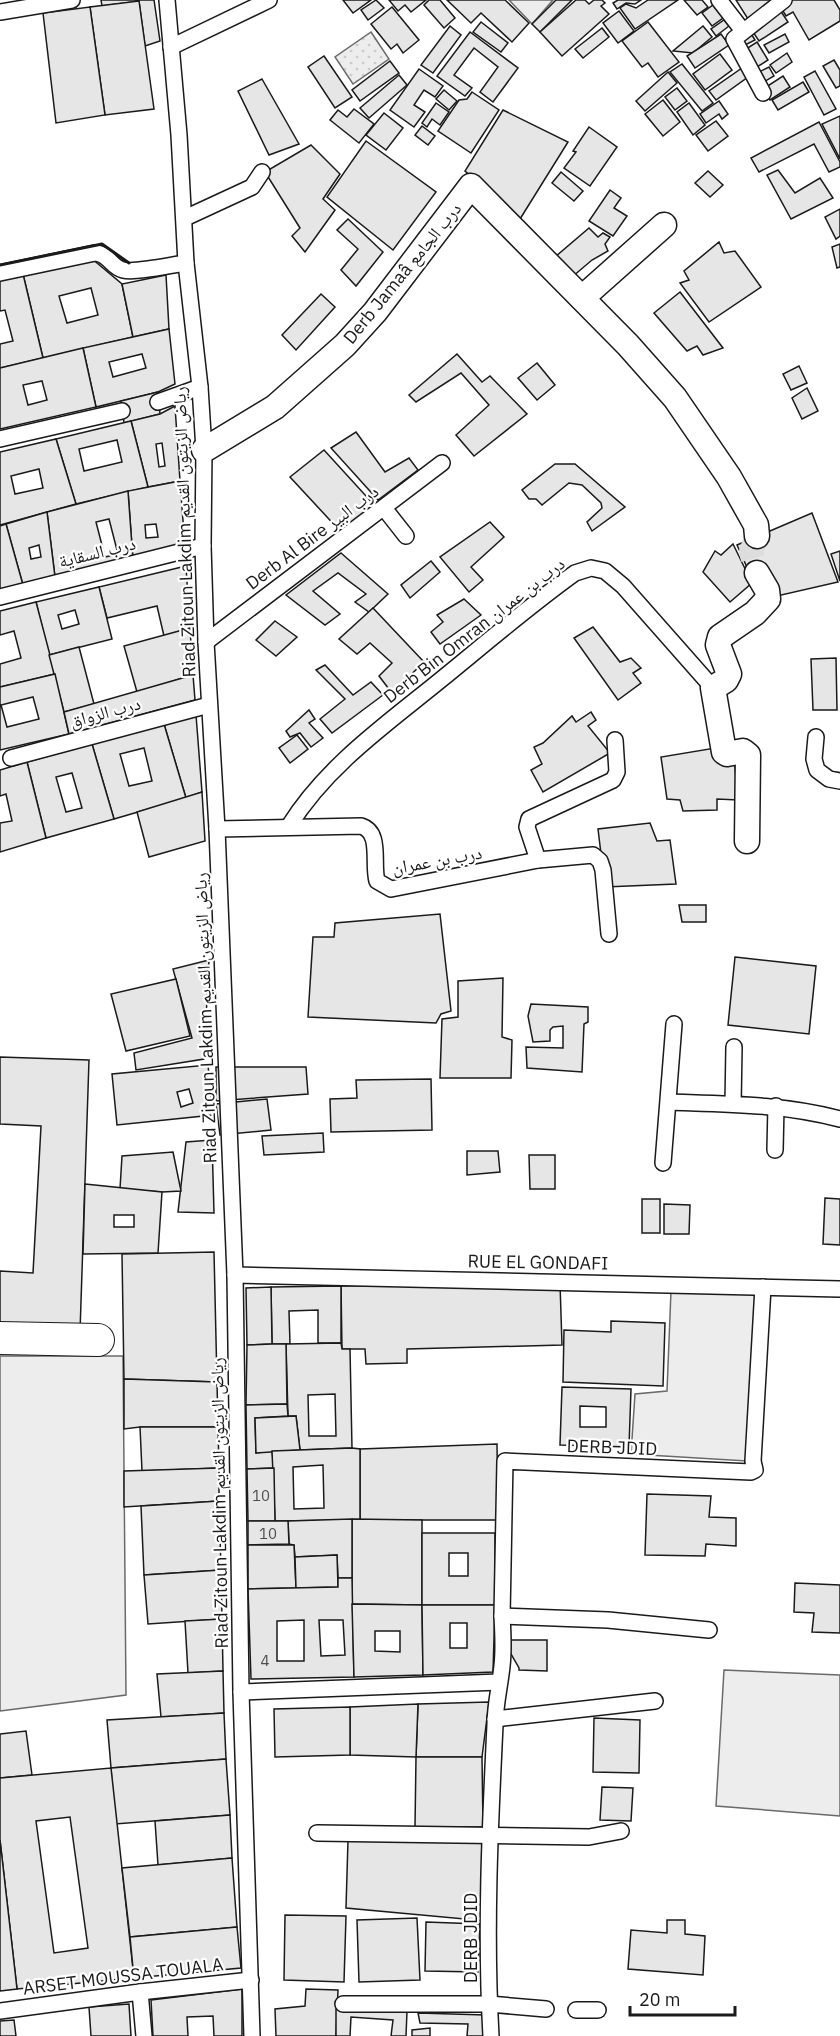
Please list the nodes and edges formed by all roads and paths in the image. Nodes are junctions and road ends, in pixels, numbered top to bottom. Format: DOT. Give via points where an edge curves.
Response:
graph roads {
  1 [pos="72,0"];
  2 [pos="167,0"];
  3 [pos="269,0"];
  4 [pos="719,0"];
  5 [pos="784,0"];
  6 [pos="0,12"];
  7 [pos="743,31"];
  8 [pos="171,47"];
  9 [pos="763,93"];
  10 [pos="261,172"];
  11 [pos="184,218"];
  12 [pos="664,225"];
  13 [pos="186,263"];
  14 [pos="0,273"];
  15 [pos="582,298"];
  16 [pos="200,387"];
  17 [pos="158,402"];
  18 [pos="122,411"];
  19 [pos="0,439"];
  20 [pos="204,450"];
  21 [pos="442,463"];
  22 [pos="384,508"];
  23 [pos="406,536"];
  24 [pos="757,536"];
  25 [pos="203,546"];
  26 [pos="758,573"];
  27 [pos="0,597"];
  28 [pos="206,642"];
  29 [pos="713,688"];
  30 [pos="209,705"];
  31 [pos="816,737"];
  32 [pos="615,740"];
  33 [pos="11,758"];
  34 [pos="840,782"];
  35 [pos="290,826"];
  36 [pos="217,829"];
  37 [pos="747,841"];
  38 [pos="538,861"];
  39 [pos="609,934"];
  40 [pos="674,1023"];
  41 [pos="734,1047"];
  42 [pos="670,1102"];
  43 [pos="733,1104"];
  44 [pos="776,1106"];
  45 [pos="840,1119"];
  46 [pos="775,1150"];
  47 [pos="663,1163"];
  48 [pos="235,1275"];
  49 [pos="763,1287"];
  50 [pos="840,1289"];
  51 [pos="0,1338"];
  52 [pos="98,1340"];
  53 [pos="502,1616"];
  54 [pos="709,1630"];
  55 [pos="499,1682"];
  56 [pos="241,1692"];
  57 [pos="655,1701"];
  58 [pos="495,1719"];
  59 [pos="621,1831"];
  60 [pos="317,1833"];
  61 [pos="490,1836"];
  62 [pos="251,1980"];
  63 [pos="140,1992"];
  64 [pos="343,2004"];
  65 [pos="489,2004"];
  66 [pos="546,2009"];
  67 [pos="576,2010"];
  68 [pos="598,2010"];
  69 [pos="0,2011"];
  70 [pos="144,2036"];
  71 [pos="252,2036"];
  72 [pos="490,2036"];
  1 -- 6 [label="lane"];
  2 -- 8 [label="lane, Riad Zitoun Lakdim رياض الزيتون القديم"];
  3 -- 8 [label="lane"];
  4 -- 7 [label="lane"];
  5 -- 7 [label="lane"];
  7 -- 9 [label="lane" via="734,39"];
  8 -- 11 [label="lane, Riad Zitoun Lakdim رياض الزيتون القديم"];
  10 -- 11 [label="lane" via="252,187"];
  11 -- 13 [label="lane, Riad Zitoun Lakdim رياض الزيتون القديم"];
  12 -- 15 [label="street"];
  13 -- 14 [label="lane" via="127,270 100,253"];
  13 -- 16 [label="lane, Riad Zitoun Lakdim رياض الزيتون القديم"];
  15 -- 20 [label="street, Derb Jamaâ درب الجامع" via="471,186 375,312 345,345 275,407"];
  15 -- 24 [label="street, Derb Jamaâ درب الجامع" via="675,398 729,477 756,525"];
  16 -- 17 [label="lane"];
  16 -- 20 [label="lane, Riad Zitoun Lakdim رياض الزيتون القديم"];
  18 -- 19 [label="lane"];
  20 -- 25 [label="lane, Riad Zitoun Lakdim رياض الزيتون القديم"];
  21 -- 22 [label="lane, Derb Al Bire درب البير"];
  22 -- 23 [label="lane"];
  22 -- 28 [label="lane, Derb Al Bire درب البير"];
  25 -- 27 [label="lane, درب السقاية"];
  25 -- 28 [label="lane, Riad Zitoun Lakdim رياض الزيتون القديم"];
  26 -- 29 [label="street" via="768,599 720,637 718,645 729,674"];
  28 -- 30 [label="lane, Riad Zitoun Lakdim رياض الزيتون القديم"];
  29 -- 35 [label="lane, Derb Bin Omran درب بن عمران" via="605,571 591,568 575,573 330,773"];
  29 -- 37 [label="street" via="724,752 748,755"];
  30 -- 33 [label="lane, درب الزواق"];
  30 -- 36 [label="lane, Riad Zitoun Lakdim رياض الزيتون القديم"];
  31 -- 34 [label="lane" via="817,770"];
  32 -- 38 [label="lane" via="615,779 529,819 527,827"];
  35 -- 36 [label="lane, درب بن عمران"];
  35 -- 38 [label="lane, درب بن عمران" via="367,828 373,835 377,881 391,890"];
  36 -- 48 [label="lane, Riad Zitoun Lakdim رياض الزيتون القديم"];
  38 -- 39 [label="lane, درب بن عمران" via="588,855 600,861"];
  40 -- 42 [label="lane"];
  41 -- 43 [label="lane"];
  42 -- 43 [label="lane"];
  42 -- 47 [label="lane"];
  43 -- 44 [label="lane"];
  44 -- 45 [label="lane"];
  44 -- 46 [label="lane"];
  48 -- 49 [label="lane, RUE EL GONDAFI"];
  48 -- 56 [label="lane, Riad Zitoun Lakdim رياض الزيتون القديم"];
  49 -- 50 [label="lane, RUE EL GONDAFI"];
  49 -- 53 [label="lane, DERB JDID" via="755,1470 505,1461"];
  51 -- 52 [label="street"];
  53 -- 54 [label="lane" via="608,1620"];
  53 -- 55 [label="lane, DERB JDID"];
  55 -- 56 [label="lane"];
  55 -- 58 [label="lane, DERB JDID"];
  56 -- 62 [label="lane, Riad Zitoun Lakdim رياض الزيتون القديم"];
  57 -- 58 [label="lane"];
  58 -- 61 [label="lane, DERB JDID"];
  59 -- 61 [label="lane" via="589,1837"];
  60 -- 61 [label="lane"];
  61 -- 65 [label="lane, DERB JDID"];
  62 -- 63 [label="lane, ARSET MOUSSA TOUALA"];
  62 -- 71 [label="lane, Riad Zitoun Lakdim رياض الزيتون القديم"];
  63 -- 69 [label="lane, ARSET MOUSSA TOUALA"];
  63 -- 70 [label="lane"];
  64 -- 65 [label="lane, DERB JDID"];
  65 -- 66 [label="lane, DERB JDID"];
  65 -- 72 [label="lane, DERB JDID"];
  67 -- 68 [label="lane"];
}
